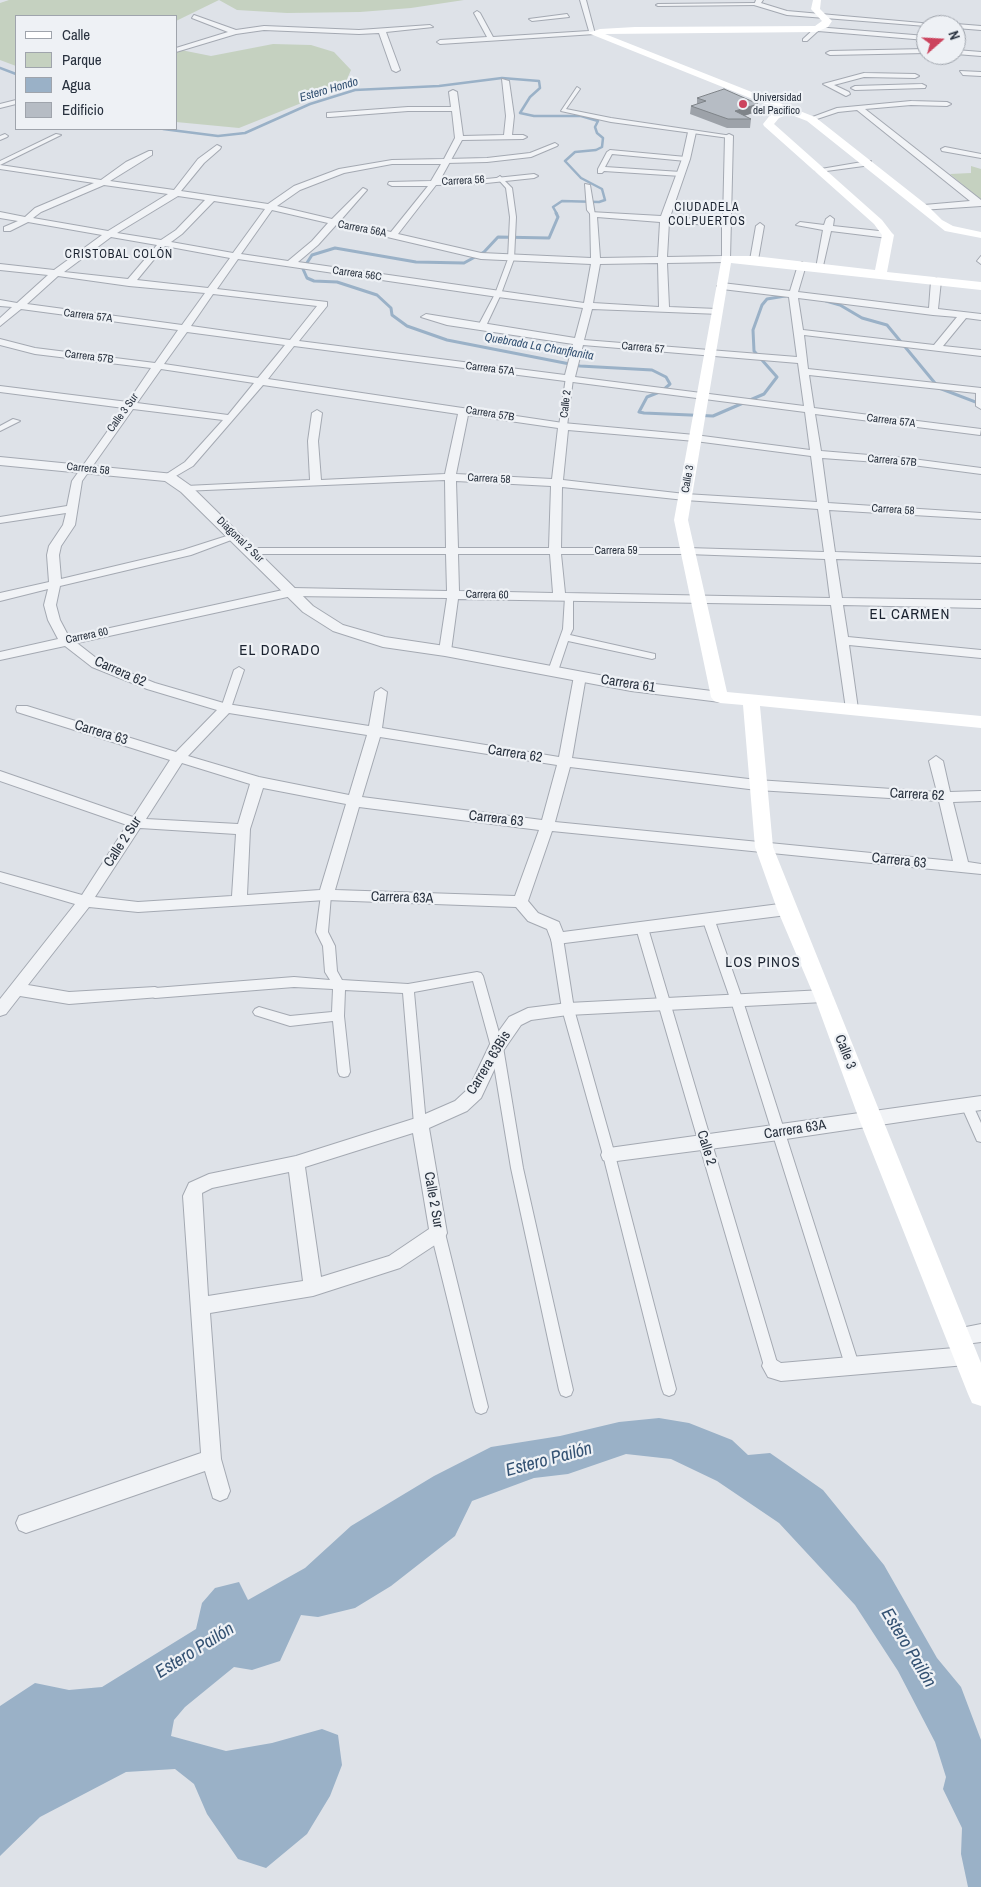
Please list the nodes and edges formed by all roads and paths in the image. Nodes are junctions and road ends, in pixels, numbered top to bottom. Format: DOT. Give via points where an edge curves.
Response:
graph roads {
  1 [pos="584,0"];
  2 [pos="817,0"];
  3 [pos="758,2"];
  4 [pos="658,5"];
  5 [pos="526,10"];
  6 [pos="477,13"];
  7 [pos="567,16"];
  8 [pos="821,16"];
  9 [pos="194,17"];
  10 [pos="532,19"];
  11 [pos="916,23"];
  12 [pos="966,27"];
  13 [pos="981,28"];
  14 [pos="816,29"];
  15 [pos="382,30"];
  16 [pos="235,32"];
  17 [pos="593,33"];
  18 [pos="542,36"];
  19 [pos="916,37"];
  20 [pos="491,39"];
  21 [pos="805,40"];
  22 [pos="178,49"];
  23 [pos="916,51"];
  24 [pos="830,53"];
  25 [pos="966,53"];
  26 [pos="981,54"];
  27 [pos="396,70"];
  28 [pos="963,73"];
  29 [pos="981,74"];
  30 [pos="851,77"];
  31 [pos="505,81"];
  32 [pos="866,86"];
  33 [pos="922,86"];
  34 [pos="854,88"];
  35 [pos="577,89"];
  36 [pos="453,92"];
  37 [pos="846,94"];
  38 [pos="15,102"];
  39 [pos="930,103"];
  40 [pos="947,104"];
  41 [pos="0,106"];
  42 [pos="858,107"];
  43 [pos="454,109"];
  44 [pos="789,110"];
  45 [pos="935,113"];
  46 [pos="330,114"];
  47 [pos="811,119"];
  48 [pos="692,132"];
  49 [pos="58,135"];
  50 [pos="729,136"];
  51 [pos="523,137"];
  52 [pos="459,138"];
  53 [pos="508,138"];
  54 [pos="555,146"];
  55 [pos="217,147"];
  56 [pos="945,149"];
  57 [pos="149,153"];
  58 [pos="981,156"];
  59 [pos="686,159"];
  60 [pos="446,161"];
  61 [pos="0,163"];
  62 [pos="868,163"];
  63 [pos="0,167"];
  64 [pos="819,170"];
  65 [pos="681,174"];
  66 [pos="534,176"];
  67 [pos="500,178"];
  68 [pos="102,183"];
  69 [pos="434,183"];
  70 [pos="392,184"];
  71 [pos="587,185"];
  72 [pos="363,190"];
  73 [pos="175,194"];
  74 [pos="212,198"];
  75 [pos="979,203"];
  76 [pos="270,207"];
  77 [pos="591,207"];
  78 [pos="924,208"];
  79 [pos="0,215"];
  80 [pos="830,217"];
  81 [pos="665,218"];
  82 [pos="26,220"];
  83 [pos="332,223"];
  84 [pos="728,224"];
  85 [pos="800,225"];
  86 [pos="760,226"];
  87 [pos="828,227"];
  88 [pos="4,231"];
  89 [pos="109,234"];
  90 [pos="393,235"];
  91 [pos="888,235"];
  92 [pos="981,235"];
  93 [pos="162,244"];
  94 [pos="236,256"];
  95 [pos="511,259"];
  96 [pos="726,259"];
  97 [pos="754,260"];
  98 [pos="596,261"];
  99 [pos="662,261"];
  100 [pos="290,264"];
  101 [pos="802,265"];
  102 [pos="819,266"];
  103 [pos="0,267"];
  104 [pos="56,273"];
  105 [pos="881,273"];
  106 [pos="936,280"];
  107 [pos="129,283"];
  108 [pos="722,286"];
  109 [pos="981,286"];
  110 [pos="211,290"];
  111 [pos="498,294"];
  112 [pos="793,295"];
  113 [pos="0,303"];
  114 [pos="588,306"];
  115 [pos="18,307"];
  116 [pos="664,309"];
  117 [pos="717,312"];
  118 [pos="933,312"];
  119 [pos="964,315"];
  120 [pos="426,317"];
  121 [pos="981,318"];
  122 [pos="0,324"];
  123 [pos="184,328"];
  124 [pos="481,328"];
  125 [pos="799,332"];
  126 [pos="0,342"];
  127 [pos="579,342"];
  128 [pos="290,343"];
  129 [pos="936,348"];
  130 [pos="710,354"];
  131 [pos="981,354"];
  132 [pos="802,360"];
  133 [pos="157,366"];
  134 [pos="571,369"];
  135 [pos="804,371"];
  136 [pos="260,381"];
  137 [pos="0,389"];
  138 [pos="702,396"];
  139 [pos="981,400"];
  140 [pos="128,406"];
  141 [pos="981,406"];
  142 [pos="464,410"];
  143 [pos="810,411"];
  144 [pos="317,413"];
  145 [pos="981,413"];
  146 [pos="231,418"];
  147 [pos="16,422"];
  148 [pos="563,426"];
  149 [pos="0,429"];
  150 [pos="980,432"];
  151 [pos="695,438"];
  152 [pos="816,454"];
  153 [pos="0,461"];
  154 [pos="84,468"];
  155 [pos="981,472"];
  156 [pos="169,477"];
  157 [pos="450,477"];
  158 [pos="316,483"];
  159 [pos="557,483"];
  160 [pos="186,489"];
  161 [pos="685,497"];
  162 [pos="823,505"];
  163 [pos="70,509"];
  164 [pos="981,516"];
  165 [pos="0,520"];
  166 [pos="236,536"];
  167 [pos="452,550"];
  168 [pos="555,551"];
  169 [pos="687,551"];
  170 [pos="252,552"];
  171 [pos="830,555"];
  172 [pos="981,560"];
  173 [pos="55,584"];
  174 [pos="292,592"];
  175 [pos="453,595"];
  176 [pos="0,597"];
  177 [pos="564,597"];
  178 [pos="698,599"];
  179 [pos="837,602"];
  180 [pos="981,604"];
  181 [pos="565,637"];
  182 [pos="65,640"];
  183 [pos="842,640"];
  184 [pos="445,651"];
  185 [pos="981,654"];
  186 [pos="0,656"];
  187 [pos="652,656"];
  188 [pos="238,670"];
  189 [pos="553,671"];
  190 [pos="580,676"];
  191 [pos="381,692"];
  192 [pos="720,698"];
  193 [pos="751,700"];
  194 [pos="226,708"];
  195 [pos="22,709"];
  196 [pos="852,709"];
  197 [pos="981,722"];
  198 [pos="374,731"];
  199 [pos="180,757"];
  200 [pos="936,761"];
  201 [pos="565,762"];
  202 [pos="0,776"];
  203 [pos="258,782"];
  204 [pos="757,784"];
  205 [pos="981,796"];
  206 [pos="946,798"];
  207 [pos="354,801"];
  208 [pos="135,823"];
  209 [pos="547,826"];
  210 [pos="243,829"];
  211 [pos="764,847"];
  212 [pos="962,867"];
  213 [pos="981,869"];
  214 [pos="0,877"];
  215 [pos="326,895"];
  216 [pos="239,899"];
  217 [pos="86,901"];
  218 [pos="520,902"];
  219 [pos="787,909"];
  220 [pos="709,921"];
  221 [pos="642,928"];
  222 [pos="557,938"];
  223 [pos="339,985"];
  224 [pos="15,989"];
  225 [pos="408,989"];
  226 [pos="155,994"];
  227 [pos="824,996"];
  228 [pos="737,1000"];
  229 [pos="663,1003"];
  230 [pos="568,1009"];
  231 [pos="0,1010"];
  232 [pos="259,1012"];
  233 [pos="338,1016"];
  234 [pos="497,1047"];
  235 [pos="344,1072"];
  236 [pos="974,1104"];
  237 [pos="870,1118"];
  238 [pos="420,1124"];
  239 [pos="779,1133"];
  240 [pos="981,1137"];
  241 [pos="704,1143"];
  242 [pos="609,1155"];
  243 [pos="296,1163"];
  244 [pos="438,1233"];
  245 [pos="313,1288"];
  246 [pos="201,1306"];
  247 [pos="981,1333"];
  248 [pos="958,1336"];
  249 [pos="966,1356"];
  250 [pos="771,1366"];
  251 [pos="852,1366"];
  252 [pos="668,1389"];
  253 [pos="566,1390"];
  254 [pos="981,1394"];
  255 [pos="481,1407"];
  256 [pos="211,1459"];
  257 [pos="220,1492"];
  258 [pos="26,1524"];
  1 -- 17 [label="street"];
  2 -- 8 [label="main road" via="815,9"];
  3 -- 4 [label="street"];
  3 -- 8 [label="street" via="787,13"];
  5 -- 10 [label="street"];
  6 -- 20 [label="street"];
  7 -- 10 [label="street"];
  8 -- 11 [label="street"];
  8 -- 14 [label="main road" via="827,21"];
  9 -- 16 [label="street"];
  10 -- 18 [label="street"];
  12 -- 13 [label="street"];
  14 -- 17 [label="main road"];
  14 -- 19 [label="street"];
  14 -- 21 [label="street"];
  15 -- 16 [label="street" via="264,28"];
  15 -- 20 [label="street" via="429,24 442,45"];
  15 -- 27 [label="street"];
  16 -- 22 [label="street"];
  17 -- 18 [label="street"];
  17 -- 44 [label="main road"];
  18 -- 20 [label="street"];
  23 -- 24 [label="street"];
  25 -- 26 [label="street"];
  28 -- 29 [label="street"];
  30 -- 32 [label="street"];
  30 -- 33 [label="street" via="913,73"];
  30 -- 37 [label="street" via="826,84"];
  31 -- 53 [label="street" via="510,116"];
  32 -- 33 [label="street"];
  32 -- 34 [label="street"];
  33 -- 39 [label="street"];
  35 -- 48 [label="street" via="563,110"];
  36 -- 43 [label="street"];
  38 -- 41 [label="street"];
  39 -- 40 [label="street"];
  39 -- 42 [label="street"];
  39 -- 45 [label="street"];
  42 -- 47 [label="street"];
  42 -- 75 [label="street"];
  43 -- 46 [label="street"];
  43 -- 52 [label="street"];
  44 -- 47 [label="main road"];
  44 -- 64 [label="main road" via="775,116 768,124"];
  47 -- 62 [label="main road"];
  48 -- 50 [label="street"];
  48 -- 59 [label="street"];
  49 -- 61 [label="street"];
  50 -- 84 [label="street"];
  51 -- 53 [label="street"];
  52 -- 53 [label="street"];
  52 -- 60 [label="street"];
  54 -- 60 [label="street" via="531,155"];
  55 -- 73 [label="street" via="201,161"];
  56 -- 58 [label="street"];
  57 -- 68 [label="street"];
  59 -- 65 [label="street"];
  59 -- 65 [label="street" via="610,152 600,170"];
  60 -- 69 [label="street"];
  60 -- 76 [label="street" via="392,162 342,171 297,188"];
  62 -- 64 [label="street"];
  62 -- 78 [label="main road"];
  63 -- 68 [label="street, Carrera 56A"];
  64 -- 91 [label="main road" via="878,222"];
  65 -- 81 [label="street"];
  66 -- 67 [label="street, Carrera 56"];
  67 -- 69 [label="street, Carrera 56"];
  67 -- 95 [label="street" via="509,188 513,217"];
  68 -- 73 [label="street, Carrera 56A"];
  68 -- 82 [label="street" via="38,210"];
  69 -- 70 [label="street, Carrera 56"];
  69 -- 90 [label="street"];
  71 -- 77 [label="street"];
  72 -- 83 [label="street"];
  73 -- 74 [label="street, Carrera 56A"];
  73 -- 89 [label="street"];
  74 -- 76 [label="street, Carrera 56A"];
  74 -- 93 [label="street" via="179,232"];
  75 -- 78 [label="street"];
  76 -- 83 [label="street, Carrera 56A"];
  76 -- 94 [label="street, Calle 3 Sur"];
  77 -- 81 [label="street"];
  77 -- 98 [label="street, Calle 2"];
  78 -- 92 [label="main road" via="949,229"];
  79 -- 82 [label="street, Carrera 56C"];
  80 -- 87 [label="street"];
  81 -- 84 [label="street"];
  81 -- 99 [label="street"];
  82 -- 88 [label="street"];
  82 -- 89 [label="street, Carrera 56C"];
  83 -- 90 [label="street, Carrera 56A"];
  83 -- 100 [label="street"];
  84 -- 96 [label="street"];
  85 -- 87 [label="street"];
  86 -- 97 [label="street"];
  87 -- 91 [label="street"];
  87 -- 102 [label="street"];
  89 -- 93 [label="street, Carrera 56C"];
  89 -- 104 [label="street"];
  90 -- 95 [label="street, Carrera 56A" via="481,256"];
  91 -- 105 [label="main road"];
  93 -- 94 [label="street, Carrera 56C"];
  93 -- 107 [label="street"];
  94 -- 100 [label="street, Carrera 56C"];
  94 -- 110 [label="street, Calle 3 Sur"];
  95 -- 98 [label="street, Carrera 56A"];
  95 -- 111 [label="street"];
  96 -- 97 [label="main road"];
  96 -- 99 [label="street, Carrera 56A"];
  96 -- 108 [label="main road, Calle 3"];
  97 -- 101 [label="main road"];
  98 -- 99 [label="street, Carrera 56A"];
  98 -- 114 [label="street, Calle 2"];
  99 -- 116 [label="street"];
  100 -- 111 [label="street, Carrera 56C"];
  101 -- 102 [label="main road"];
  101 -- 112 [label="street"];
  102 -- 105 [label="main road"];
  103 -- 104 [label="street"];
  104 -- 107 [label="street"];
  104 -- 115 [label="street"];
  105 -- 106 [label="main road"];
  106 -- 109 [label="main road"];
  106 -- 118 [label="street"];
  107 -- 110 [label="street"];
  108 -- 112 [label="street"];
  108 -- 117 [label="main road, Calle 3"];
  110 -- 123 [label="street, Calle 3 Sur"];
  110 -- 128 [label="street" via="324,304"];
  111 -- 114 [label="street, Carrera 56C"];
  111 -- 124 [label="street"];
  112 -- 118 [label="street"];
  112 -- 125 [label="street"];
  113 -- 115 [label="street, Carrera 57A"];
  114 -- 116 [label="street, Carrera 56C"];
  114 -- 127 [label="street, Calle 2"];
  115 -- 122 [label="street"];
  115 -- 123 [label="street, Carrera 57A"];
  116 -- 117 [label="street, Carrera 56C"];
  117 -- 130 [label="main road, Calle 3"];
  118 -- 119 [label="street"];
  119 -- 121 [label="street"];
  119 -- 129 [label="street"];
  120 -- 124 [label="street, Carrera 57"];
  123 -- 128 [label="street, Carrera 57A"];
  123 -- 133 [label="street, Calle 3 Sur"];
  124 -- 127 [label="street, Carrera 57"];
  125 -- 129 [label="street"];
  125 -- 132 [label="street"];
  126 -- 133 [label="street, Carrera 57B" via="36,351"];
  127 -- 130 [label="street, Carrera 57"];
  127 -- 134 [label="street, Calle 2"];
  128 -- 134 [label="street, Carrera 57A"];
  128 -- 136 [label="street"];
  129 -- 131 [label="street"];
  130 -- 132 [label="street, Carrera 57"];
  130 -- 138 [label="main road, Calle 3"];
  132 -- 135 [label="street"];
  133 -- 136 [label="street, Carrera 57B"];
  133 -- 140 [label="street, Calle 3 Sur"];
  134 -- 138 [label="street, Carrera 57A"];
  134 -- 148 [label="street, Calle 2"];
  135 -- 139 [label="street" via="981,390"];
  135 -- 143 [label="street"];
  136 -- 142 [label="street, Carrera 57B"];
  136 -- 146 [label="street"];
  137 -- 140 [label="street"];
  138 -- 143 [label="street, Carrera 57A"];
  138 -- 151 [label="main road, Calle 3"];
  139 -- 141 [label="street"];
  140 -- 146 [label="street"];
  140 -- 154 [label="street, Calle 3 Sur"];
  142 -- 148 [label="street, Carrera 57B"];
  142 -- 157 [label="street"];
  143 -- 150 [label="street, Carrera 57A"];
  143 -- 152 [label="street"];
  144 -- 158 [label="street" via="313,441"];
  145 -- 150 [label="street"];
  146 -- 156 [label="street" via="189,464"];
  147 -- 149 [label="street"];
  148 -- 151 [label="street, Carrera 57B"];
  148 -- 159 [label="street, Calle 2"];
  151 -- 152 [label="street, Carrera 57B"];
  151 -- 161 [label="main road, Calle 3"];
  152 -- 155 [label="street, Carrera 57B" via="905,461"];
  152 -- 162 [label="street"];
  153 -- 154 [label="street, Carrera 58"];
  154 -- 156 [label="street, Carrera 58"];
  154 -- 163 [label="street, Calle 3 Sur" via="74,488"];
  156 -- 160 [label="street, Carrera 58"];
  157 -- 158 [label="street, Carrera 58"];
  157 -- 159 [label="street, Carrera 58"];
  157 -- 167 [label="street"];
  158 -- 160 [label="street, Carrera 58"];
  159 -- 161 [label="street, Carrera 58"];
  159 -- 168 [label="street, Calle 2"];
  160 -- 166 [label="street, Diagonal 2 Sur"];
  161 -- 162 [label="street, Carrera 58"];
  161 -- 169 [label="main road, Calle 3" via="681,520"];
  162 -- 164 [label="street, Carrera 58"];
  162 -- 171 [label="street"];
  163 -- 165 [label="street"];
  163 -- 173 [label="street, Calle 3 Sur" via="69,525 53,555"];
  166 -- 170 [label="street, Diagonal 2 Sur"];
  166 -- 173 [label="street" via="187,553"];
  167 -- 168 [label="street, Carrera 59"];
  167 -- 170 [label="street, Carrera 59"];
  167 -- 175 [label="street"];
  168 -- 169 [label="street, Carrera 59"];
  168 -- 177 [label="street, Calle 2"];
  169 -- 171 [label="street, Carrera 59"];
  169 -- 178 [label="main road, Calle 3"];
  170 -- 174 [label="street, Diagonal 2 Sur"];
  171 -- 172 [label="street, Carrera 59"];
  171 -- 179 [label="street"];
  173 -- 176 [label="street"];
  173 -- 182 [label="street, Calle 3 Sur" via="50,605"];
  174 -- 175 [label="street, Carrera 60"];
  174 -- 182 [label="street, Carrera 60"];
  174 -- 184 [label="street, Carrera 61" via="308,609 338,628 382,642"];
  175 -- 177 [label="street, Carrera 60"];
  175 -- 184 [label="street"];
  177 -- 178 [label="street, Carrera 60"];
  177 -- 181 [label="street, Calle 2" via="568,629"];
  178 -- 179 [label="street, Carrera 60"];
  178 -- 192 [label="main road, Calle 3"];
  179 -- 180 [label="street, Carrera 60"];
  179 -- 183 [label="street"];
  181 -- 187 [label="street"];
  181 -- 189 [label="street, Calle 2"];
  182 -- 186 [label="street, Carrera 60"];
  182 -- 194 [label="street, Carrera 62" via="96,664 151,686"];
  183 -- 185 [label="street"];
  183 -- 196 [label="street"];
  184 -- 189 [label="street, Carrera 61"];
  188 -- 194 [label="street, Calle 2 Sur"];
  189 -- 190 [label="street, Carrera 61"];
  190 -- 192 [label="street, Carrera 61"];
  190 -- 201 [label="street"];
  191 -- 198 [label="street"];
  192 -- 193 [label="main road, Carrera 61"];
  193 -- 196 [label="main road, Carrera 61"];
  193 -- 204 [label="main road, Calle 3"];
  194 -- 198 [label="street, Carrera 62"];
  194 -- 199 [label="street, Calle 2 Sur"];
  195 -- 199 [label="street, Carrera 63"];
  196 -- 197 [label="main road, Carrera 61"];
  198 -- 201 [label="street, Carrera 62"];
  198 -- 207 [label="street"];
  199 -- 203 [label="street, Carrera 63"];
  199 -- 208 [label="street, Calle 2 Sur"];
  200 -- 206 [label="street"];
  201 -- 204 [label="street, Carrera 62"];
  201 -- 209 [label="street"];
  202 -- 208 [label="street"];
  203 -- 207 [label="street, Carrera 63"];
  203 -- 210 [label="street"];
  204 -- 206 [label="street, Carrera 62"];
  204 -- 211 [label="main road, Calle 3"];
  205 -- 206 [label="street, Carrera 62"];
  206 -- 212 [label="street"];
  207 -- 209 [label="street, Carrera 63"];
  207 -- 215 [label="street"];
  208 -- 210 [label="street"];
  208 -- 217 [label="street, Calle 2 Sur"];
  209 -- 211 [label="street, Carrera 63"];
  209 -- 218 [label="street"];
  210 -- 216 [label="street"];
  211 -- 212 [label="street, Carrera 63"];
  211 -- 219 [label="main road, Calle 3"];
  212 -- 213 [label="street, Carrera 63"];
  214 -- 217 [label="street, Carrera 63A"];
  215 -- 216 [label="street, Carrera 63A"];
  215 -- 218 [label="street, Carrera 63A"];
  215 -- 223 [label="street" via="322,932 330,946 330,972"];
  216 -- 217 [label="street, Carrera 63A" via="138,907"];
  217 -- 224 [label="street, Calle 2 Sur"];
  218 -- 222 [label="street" via="533,917 554,926"];
  219 -- 220 [label="street"];
  219 -- 227 [label="main road, Calle 3"];
  220 -- 221 [label="street"];
  220 -- 228 [label="street"];
  221 -- 222 [label="street"];
  221 -- 229 [label="street, Calle 2"];
  222 -- 230 [label="street"];
  223 -- 225 [label="street"];
  223 -- 226 [label="street" via="294,982"];
  223 -- 233 [label="street"];
  224 -- 226 [label="street" via="69,998"];
  224 -- 231 [label="street, Calle 2 Sur"];
  225 -- 234 [label="street" via="477,976"];
  225 -- 238 [label="street, Calle 2 Sur"];
  227 -- 228 [label="street, Carrera 63Bis"];
  227 -- 237 [label="main road, Calle 3"];
  228 -- 229 [label="street, Carrera 63Bis"];
  228 -- 239 [label="street"];
  229 -- 230 [label="street, Carrera 63Bis"];
  229 -- 241 [label="street, Calle 2"];
  230 -- 234 [label="street, Carrera 63Bis" via="528,1014 515,1021"];
  230 -- 242 [label="street"];
  232 -- 233 [label="street" via="290,1021"];
  233 -- 235 [label="street"];
  234 -- 238 [label="street, Carrera 63Bis" via="475,1093 461,1106"];
  234 -- 253 [label="street" via="517,1168"];
  236 -- 237 [label="street, Carrera 63A"];
  236 -- 240 [label="street"];
  237 -- 239 [label="street, Carrera 63A"];
  237 -- 248 [label="main road, Calle 3"];
  238 -- 243 [label="street, Carrera 63Bis"];
  238 -- 244 [label="street, Calle 2 Sur"];
  239 -- 241 [label="street, Carrera 63A"];
  239 -- 251 [label="street"];
  241 -- 242 [label="street, Carrera 63A"];
  241 -- 250 [label="street, Calle 2"];
  242 -- 252 [label="street"];
  243 -- 245 [label="street"];
  243 -- 246 [label="street, Carrera 63Bis" via="209,1181 195,1188 192,1196"];
  244 -- 245 [label="street" via="394,1262"];
  244 -- 255 [label="street, Calle 2 Sur"];
  245 -- 246 [label="street"];
  246 -- 256 [label="street"];
  247 -- 248 [label="street"];
  248 -- 249 [label="main road, Calle 3"];
  249 -- 251 [label="street"];
  249 -- 254 [label="main road, Calle 3"];
  250 -- 251 [label="street" via="781,1372"];
  256 -- 257 [label="street"];
  256 -- 258 [label="street"];
}
